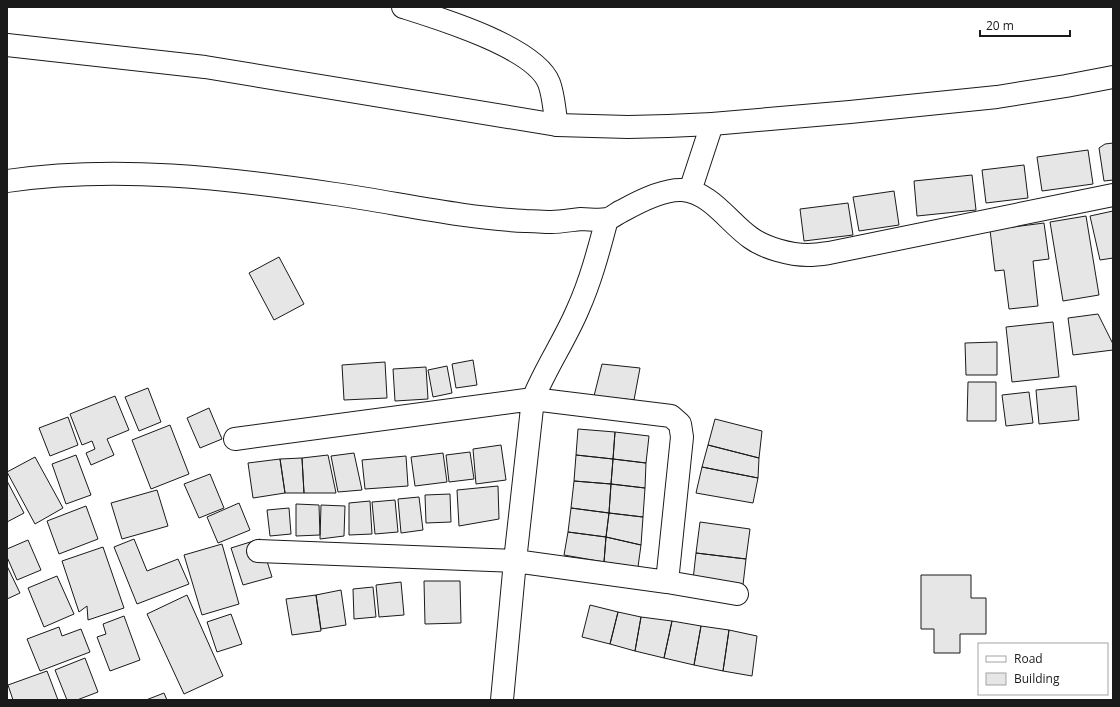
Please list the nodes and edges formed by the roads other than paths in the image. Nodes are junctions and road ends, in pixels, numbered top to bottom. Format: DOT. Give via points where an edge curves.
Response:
graph roads {
  1 [pos="403,7"];
  2 [pos="7,45"];
  3 [pos="1113,77"];
  4 [pos="712,124"];
  5 [pos="557,125"];
  6 [pos="7,181"];
  7 [pos="690,191"];
  8 [pos="1113,195"];
  9 [pos="607,219"];
  10 [pos="533,399"];
  11 [pos="235,439"];
  12 [pos="258,551"];
  13 [pos="515,561"];
  14 [pos="667,582"];
  15 [pos="737,594"];
  16 [pos="502,700"];
  1 -- 5 [label="street" via="500,43 535,65 552,91"];
  2 -- 5 [label="street" via="205,67"];
  3 -- 4 [label="street" via="989,98"];
  4 -- 5 [label="street" via="628,127"];
  4 -- 7 [label="street"];
  6 -- 9 [label="street" via="101,174 199,177 522,221"];
  7 -- 8 [label="street" via="704,197 751,238 763,245 807,255 829,253"];
  7 -- 9 [label="street" via="680,190 658,195"];
  9 -- 10 [label="street" via="581,303"];
  10 -- 11 [label="street"];
  10 -- 13 [label="street"];
  10 -- 14 [label="street" via="664,414 671,416 680,424 682,437"];
  12 -- 13 [label="street"];
  13 -- 14 [label="street"];
  13 -- 16 [label="street"];
  14 -- 15 [label="street"];
}
